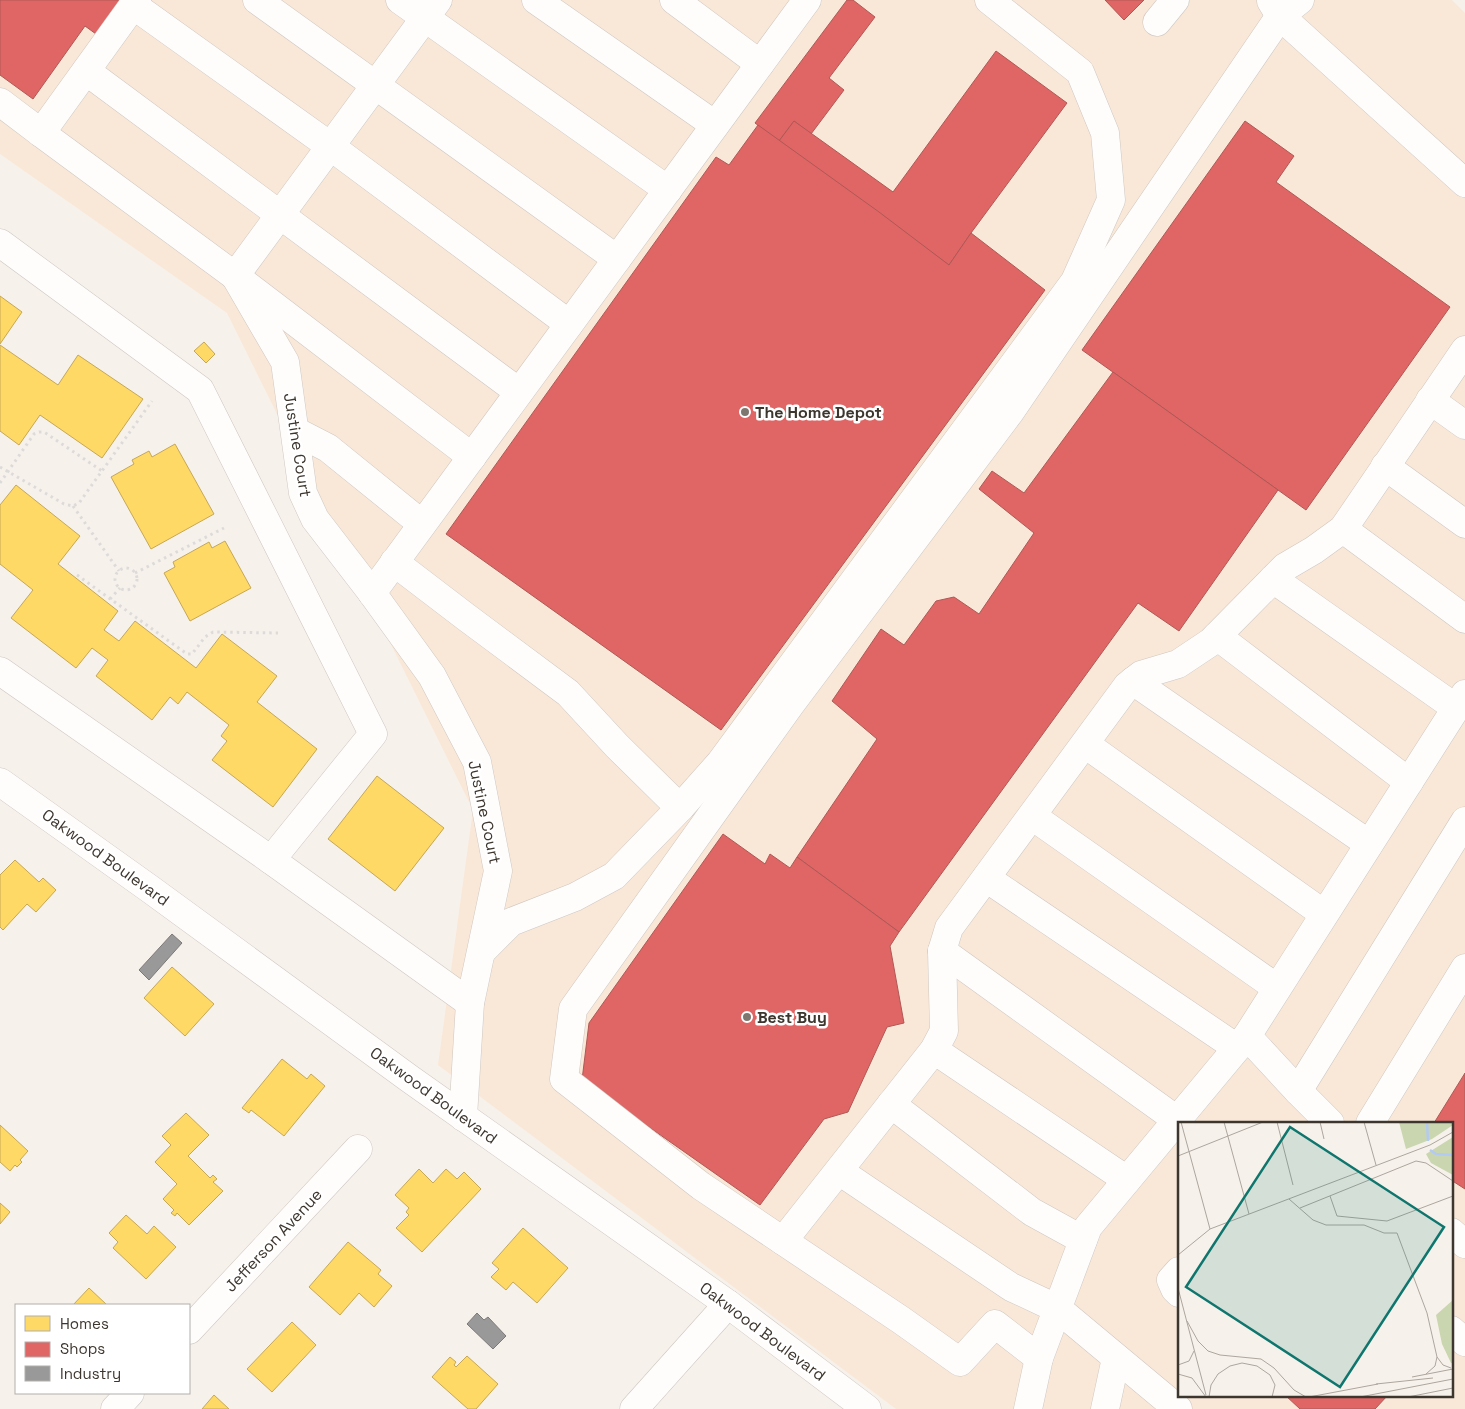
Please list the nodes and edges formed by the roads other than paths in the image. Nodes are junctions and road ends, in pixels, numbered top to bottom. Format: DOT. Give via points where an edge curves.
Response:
graph roads {
  1 [pos="257,0"];
  2 [pos="400,0"];
  3 [pos="536,0"];
  4 [pos="674,0"];
  5 [pos="807,0"];
  6 [pos="989,0"];
  7 [pos="1175,0"];
  8 [pos="135,3"];
  9 [pos="1284,5"];
  10 [pos="431,9"];
  11 [pos="1157,22"];
  12 [pos="760,64"];
  13 [pos="86,70"];
  14 [pos="376,84"];
  15 [pos="0,102"];
  16 [pos="715,125"];
  17 [pos="41,133"];
  18 [pos="330,146"];
  19 [pos="1465,183"];
  20 [pos="668,190"];
  21 [pos="280,215"];
  22 [pos="0,243"];
  23 [pos="617,259"];
  24 [pos="235,276"];
  25 [pos="569,324"];
  26 [pos="1465,350"];
  27 [pos="519,392"];
  28 [pos="1430,400"];
  29 [pos="1465,425"];
  30 [pos="294,431"];
  31 [pos="472,457"];
  32 [pos="1385,466"];
  33 [pos="422,524"];
  34 [pos="1465,524"];
  35 [pos="1343,529"];
  36 [pos="394,562"];
  37 [pos="1273,579"];
  38 [pos="372,593"];
  39 [pos="1465,619"];
  40 [pos="1217,636"];
  41 [pos="0,671"];
  42 [pos="1133,681"];
  43 [pos="1460,701"];
  44 [pos="1085,744"];
  45 [pos="0,782"];
  46 [pos="1409,782"];
  47 [pos="680,808"];
  48 [pos="1032,816"];
  49 [pos="1465,821"];
  50 [pos="1370,844"];
  51 [pos="271,860"];
  52 [pos="986,878"];
  53 [pos="1324,914"];
  54 [pos="482,951"];
  55 [pos="942,951"];
  56 [pos="1465,968"];
  57 [pos="1277,988"];
  58 [pos="470,1003"];
  59 [pos="1242,1042"];
  60 [pos="934,1050"];
  61 [pos="1298,1091"];
  62 [pos="891,1104"];
  63 [pos="463,1117"];
  64 [pos="1177,1120"];
  65 [pos="1329,1122"];
  66 [pos="1371,1122"];
  67 [pos="358,1149"];
  68 [pos="839,1170"];
  69 [pos="1127,1180"];
  70 [pos="1452,1233"];
  71 [pos="1083,1240"];
  72 [pos="783,1242"];
  73 [pos="1465,1244"];
  74 [pos="1178,1272"];
  75 [pos="1178,1292"];
  76 [pos="728,1304"];
  77 [pos="1058,1309"];
  78 [pos="190,1329"];
  79 [pos="1452,1331"];
  80 [pos="1465,1342"];
  81 [pos="1039,1358"];
  82 [pos="1116,1358"];
  83 [pos="129,1394"];
  84 [pos="115,1409"];
  85 [pos="634,1409"];
  86 [pos="867,1409"];
  87 [pos="1028,1409"];
  88 [pos="1105,1409"];
  89 [pos="1178,1409"];
  1 -- 14 [label="street"];
  2 -- 10 [label="street"];
  3 -- 16 [label="street"];
  4 -- 12 [label="street"];
  5 -- 12 [label="street"];
  6 -- 47 [label="street" via="1080,72 1105,133 1111,200 1074,281 720,763"];
  7 -- 11 [label="street"];
  8 -- 13 [label="street"];
  8 -- 18 [label="street"];
  9 -- 19 [label="street"];
  9 -- 72 [label="street" via="1010,412 790,704 573,1009 564,1079 701,1186"];
  10 -- 14 [label="street"];
  10 -- 20 [label="street"];
  12 -- 16 [label="street"];
  13 -- 17 [label="street"];
  13 -- 21 [label="street"];
  14 -- 18 [label="street"];
  14 -- 23 [label="street"];
  15 -- 17 [label="street"];
  16 -- 20 [label="street"];
  17 -- 24 [label="street"];
  18 -- 21 [label="street"];
  18 -- 25 [label="street"];
  20 -- 23 [label="street"];
  21 -- 24 [label="street"];
  21 -- 27 [label="street"];
  22 -- 51 [label="street" via="200,390 372,734"];
  23 -- 25 [label="street"];
  24 -- 30 [label="street, Justine Court" via="285,362"];
  24 -- 31 [label="street"];
  25 -- 27 [label="street"];
  26 -- 28 [label="street"];
  27 -- 31 [label="street"];
  28 -- 29 [label="street"];
  28 -- 32 [label="street"];
  30 -- 33 [label="street" via="328,448"];
  30 -- 38 [label="street, Justine Court" via="303,493 315,520"];
  31 -- 33 [label="street"];
  32 -- 34 [label="street"];
  32 -- 35 [label="street"];
  33 -- 36 [label="street"];
  35 -- 37 [label="street" via="1285,567"];
  35 -- 39 [label="street"];
  36 -- 38 [label="street"];
  36 -- 47 [label="street" via="568,692"];
  37 -- 40 [label="street"];
  37 -- 43 [label="street"];
  38 -- 54 [label="street, Justine Court" via="432,676 477,762 498,871"];
  40 -- 42 [label="street" via="1178,664 1141,675"];
  40 -- 46 [label="street"];
  41 -- 51 [label="street"];
  42 -- 44 [label="street"];
  42 -- 50 [label="street"];
  43 -- 46 [label="street"];
  44 -- 48 [label="street"];
  44 -- 53 [label="street"];
  45 -- 63 [label="street, Oakwood Boulevard"];
  46 -- 50 [label="street"];
  47 -- 54 [label="street" via="614,876 576,897 511,922"];
  48 -- 52 [label="street"];
  48 -- 57 [label="street"];
  49 -- 61 [label="street"];
  50 -- 53 [label="street"];
  51 -- 58 [label="street"];
  52 -- 55 [label="street" via="949,928"];
  52 -- 59 [label="street"];
  53 -- 57 [label="street"];
  54 -- 58 [label="street, Justine Court"];
  55 -- 60 [label="street" via="944,1031"];
  55 -- 64 [label="street"];
  56 -- 66 [label="street"];
  57 -- 59 [label="street"];
  58 -- 63 [label="street, Justine Court"];
  59 -- 61 [label="street"];
  59 -- 64 [label="street"];
  60 -- 62 [label="street"];
  60 -- 69 [label="street"];
  61 -- 65 [label="street"];
  62 -- 68 [label="street"];
  62 -- 71 [label="street" via="1032,1212"];
  63 -- 76 [label="street, Oakwood Boulevard"];
  64 -- 69 [label="street"];
  67 -- 78 [label="street, Jefferson Avenue"];
  68 -- 72 [label="street"];
  68 -- 77 [label="street" via="1011,1287"];
  69 -- 71 [label="street" via="1088,1227"];
  70 -- 73 [label="street"];
  71 -- 77 [label="street"];
  72 -- 81 [label="street" via="960,1362 995,1324"];
  74 -- 75 [label="street" via="1171,1280"];
  76 -- 85 [label="street"];
  76 -- 86 [label="street, Oakwood Boulevard"];
  77 -- 81 [label="street"];
  77 -- 82 [label="street"];
  79 -- 80 [label="street"];
  81 -- 87 [label="street"];
  82 -- 88 [label="street"];
  82 -- 89 [label="street"];
  83 -- 84 [label="street"];
}
